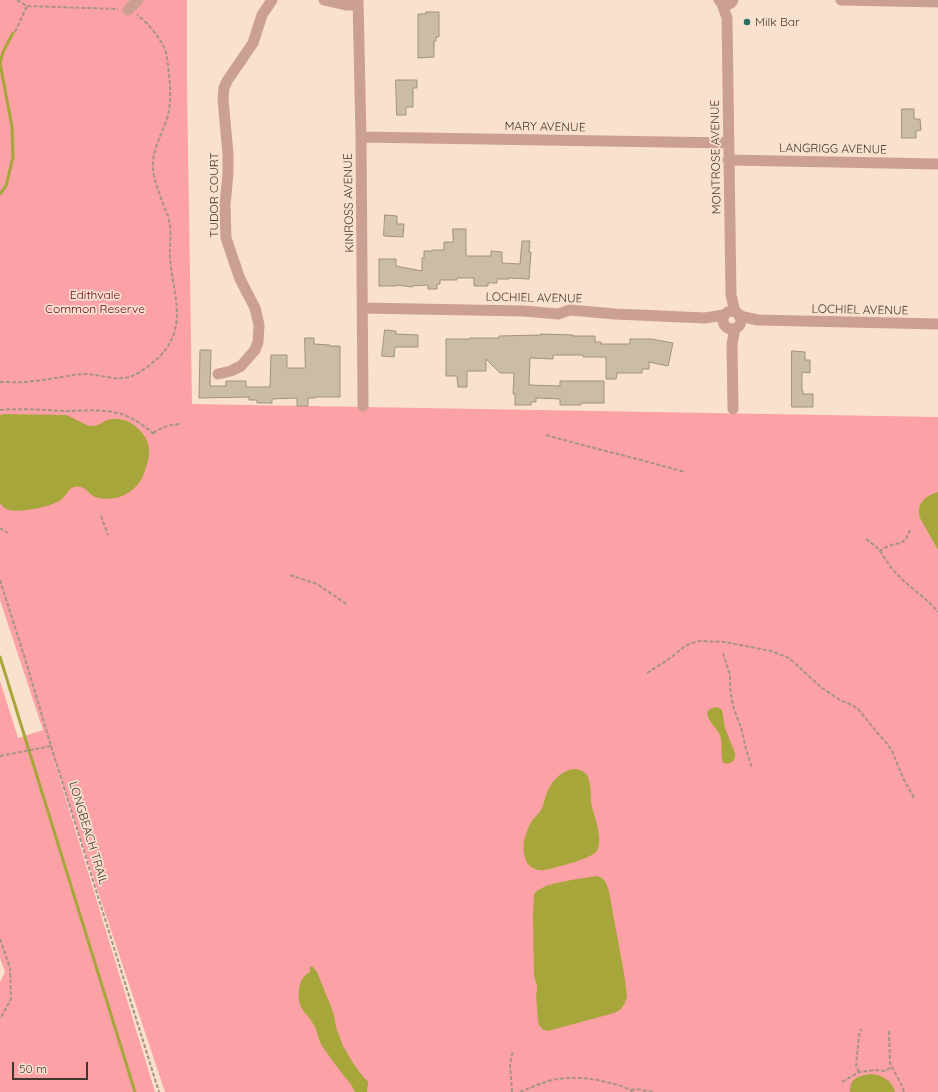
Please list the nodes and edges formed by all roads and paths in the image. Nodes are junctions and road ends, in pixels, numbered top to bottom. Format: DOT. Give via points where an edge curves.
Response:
graph roads {
  1 [pos="17,0"];
  2 [pos="138,0"];
  3 [pos="272,0"];
  4 [pos="324,0"];
  5 [pos="841,0"];
  6 [pos="726,1"];
  7 [pos="358,2"];
  8 [pos="938,2"];
  9 [pos="27,6"];
  10 [pos="128,10"];
  11 [pos="15,32"];
  12 [pos="361,137"];
  13 [pos="728,143"];
  14 [pos="728,160"];
  15 [pos="938,164"];
  16 [pos="363,308"];
  17 [pos="731,319"];
  18 [pos="938,324"];
  19 [pos="218,374"];
  20 [pos="0,382"];
  21 [pos="363,406"];
  22 [pos="733,409"];
  23 [pos="0,410"];
  24 [pos="180,424"];
  25 [pos="546,435"];
  26 [pos="685,472"];
  27 [pos="101,516"];
  28 [pos="0,528"];
  29 [pos="910,530"];
  30 [pos="8,533"];
  31 [pos="108,535"];
  32 [pos="866,539"];
  33 [pos="880,551"];
  34 [pos="290,575"];
  35 [pos="0,580"];
  36 [pos="348,605"];
  37 [pos="938,612"];
  38 [pos="723,653"];
  39 [pos="647,674"];
  40 [pos="51,746"];
  41 [pos="0,756"];
  42 [pos="752,768"];
  43 [pos="914,798"];
  44 [pos="0,938"];
  45 [pos="0,1019"];
  46 [pos="861,1029"];
  47 [pos="889,1030"];
  48 [pos="513,1051"];
  49 [pos="892,1067"];
  50 [pos="858,1072"];
  51 [pos="842,1082"];
  52 [pos="630,1090"];
  53 [pos="159,1092"];
  54 [pos="512,1092"];
  55 [pos="520,1092"];
  56 [pos="632,1092"];
  57 [pos="655,1092"];
  58 [pos="904,1092"];
  1 -- 9 [label="path"];
  2 -- 10 [label="street"];
  3 -- 19 [label="street, TUDOR COURT" via="262,15 253,43 225,84 223,95 228,154 226,238 238,276 255,308 259,325 258,342 255,350 241,366"];
  4 -- 7 [label="street" via="346,5"];
  5 -- 8 [label="street"];
  6 -- 13 [label="street, MONTROSE AVENUE"];
  7 -- 12 [label="street, KINROSS AVENUE"];
  9 -- 10 [label="path"];
  9 -- 11 [label="path"];
  10 -- 20 [label="path" via="143,19 160,40 165,50 170,82 169,108 155,147 153,170 170,220 170,258 178,316 172,338 159,357 131,377 86,374 34,381"];
  12 -- 13 [label="street, MARY AVENUE"];
  12 -- 16 [label="street, KINROSS AVENUE"];
  13 -- 14 [label="street, MONTROSE AVENUE"];
  14 -- 15 [label="street, LANGRIGG AVENUE"];
  14 -- 17 [label="street, MONTROSE AVENUE"];
  16 -- 17 [label="street, LOCHIEL AVENUE" via="558,314 570,310"];
  16 -- 21 [label="street, KINROSS AVENUE"];
  17 -- 18 [label="street, LOCHIEL AVENUE"];
  17 -- 22 [label="street, MONTROSE AVENUE"];
  23 -- 24 [label="path" via="114,412 134,420 154,434 162,428"];
  25 -- 26 [label="path"];
  27 -- 31 [label="path"];
  28 -- 30 [label="path"];
  29 -- 33 [label="path" via="907,538 900,544 888,546"];
  32 -- 33 [label="path"];
  33 -- 37 [label="path" via="898,575"];
  34 -- 36 [label="path" via="317,584"];
  35 -- 40 [label="path, LONGBEACH TRAIL"];
  38 -- 42 [label="path" via="730,675 733,706"];
  39 -- 43 [label="path" via="685,646 700,641 724,642 771,651 789,658 822,688 858,709 892,751"];
  40 -- 41 [label="path"];
  40 -- 53 [label="path, LONGBEACH TRAIL"];
  44 -- 45 [label="path" via="10,968 11,999"];
  46 -- 50 [label="path" via="856,1066"];
  47 -- 49 [label="path"];
  48 -- 54 [label="path" via="510,1064"];
  49 -- 50 [label="path"];
  49 -- 58 [label="path"];
  50 -- 51 [label="path"];
  52 -- 55 [label="path" via="595,1080 571,1078 551,1081"];
  52 -- 56 [label="path"];
  52 -- 57 [label="path"];
}
